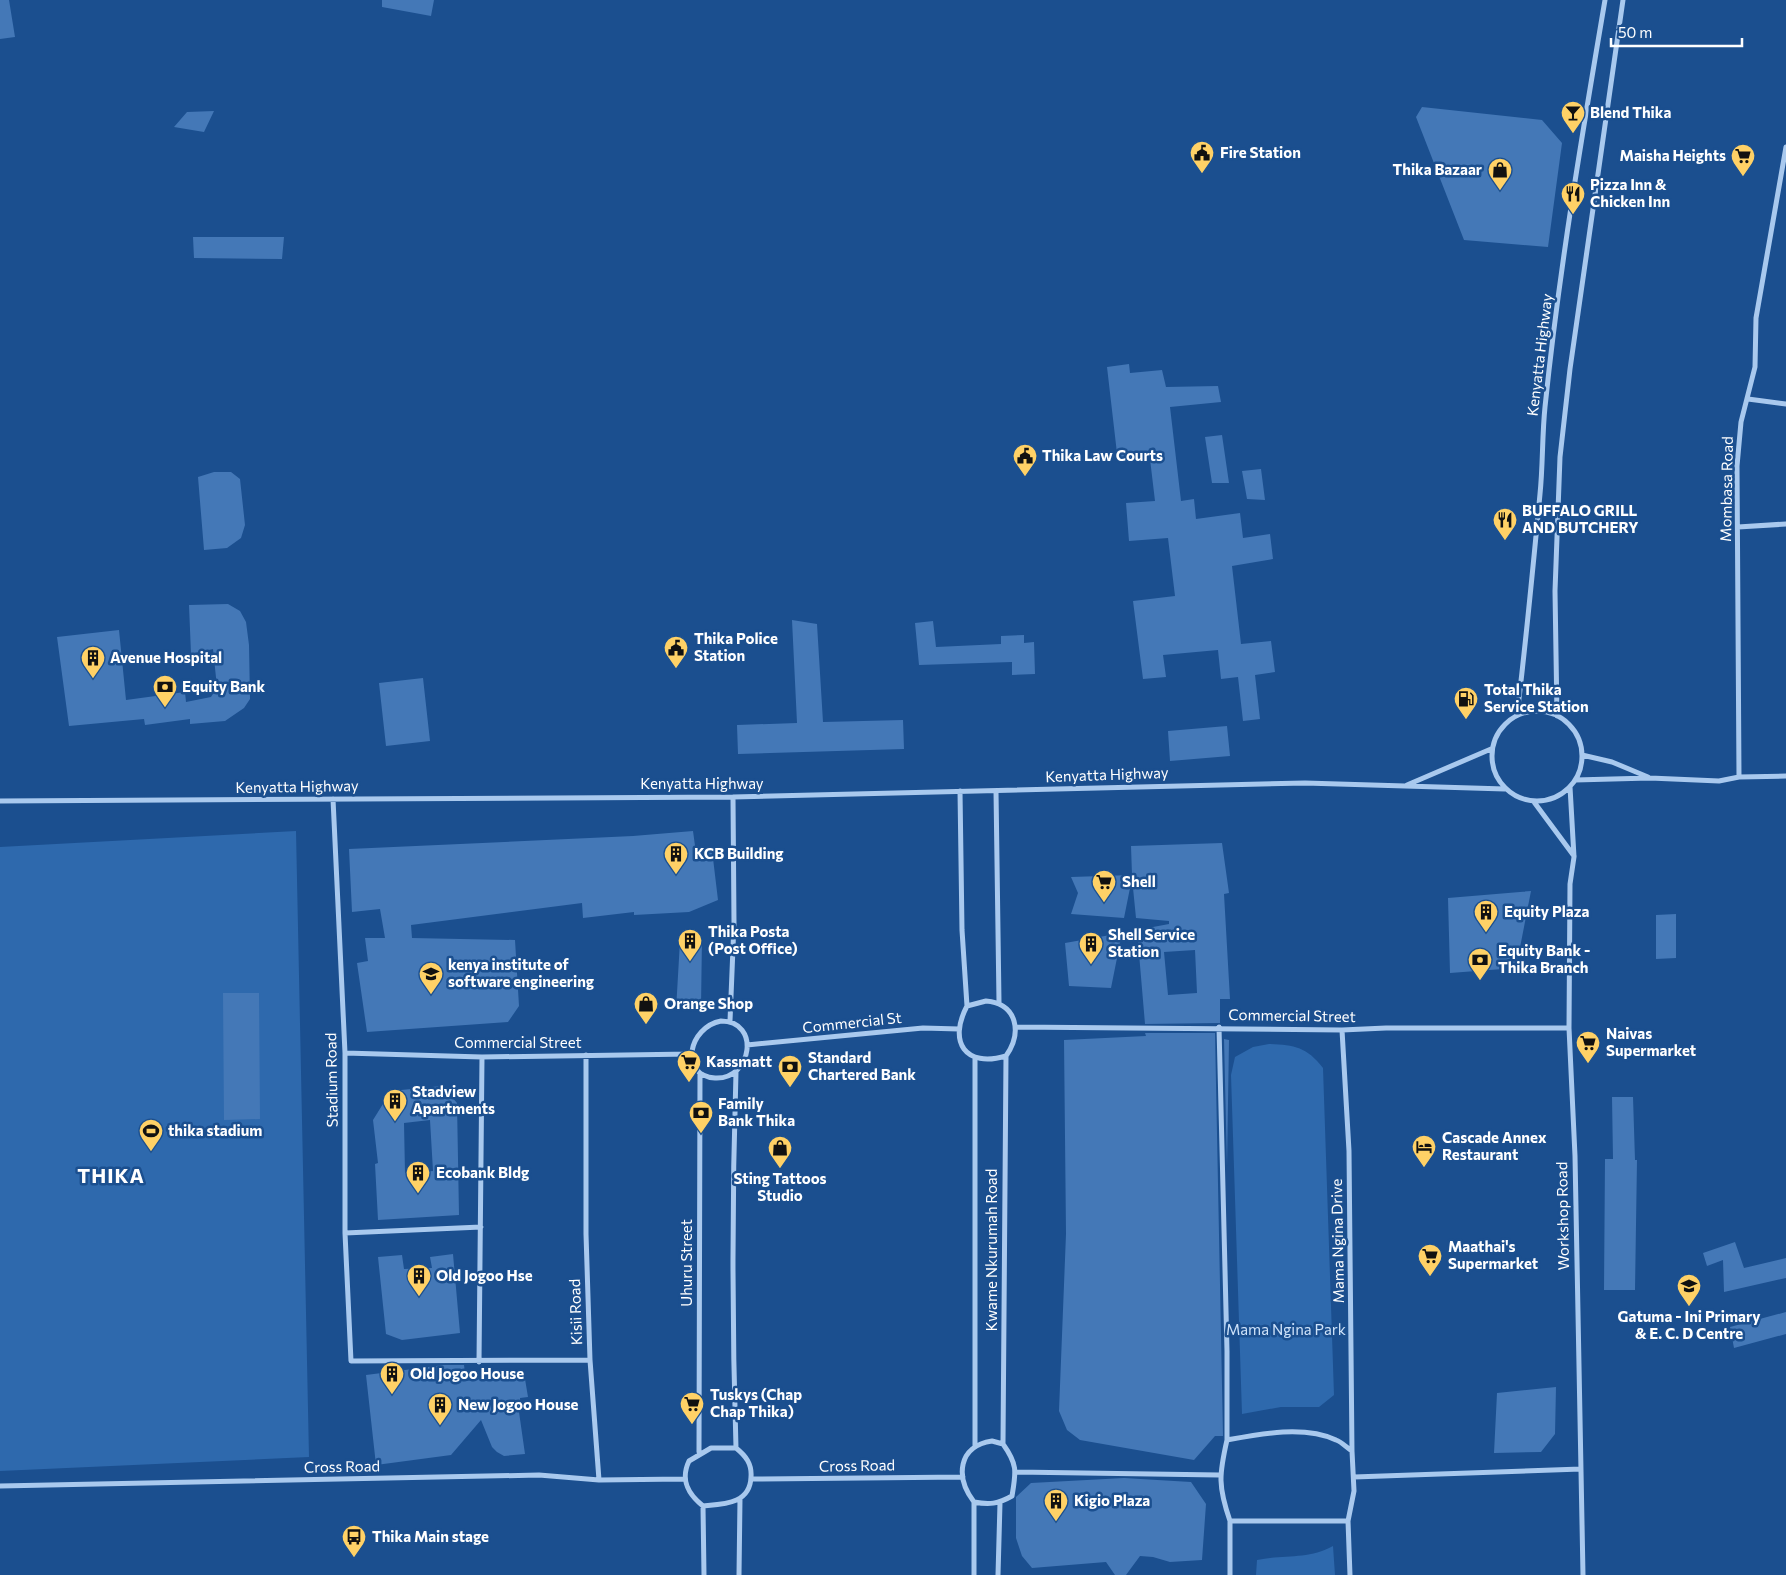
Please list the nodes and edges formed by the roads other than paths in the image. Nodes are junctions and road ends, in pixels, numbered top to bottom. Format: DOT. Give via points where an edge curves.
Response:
graph roads {
  1 [pos="1605,0"];
  2 [pos="1623,0"];
  3 [pos="1786,147"];
  4 [pos="1748,399"];
  5 [pos="1786,404"];
  6 [pos="1786,524"];
  7 [pos="1738,527"];
  8 [pos="1517,715"];
  9 [pos="1557,716"];
  10 [pos="1491,750"];
  11 [pos="1582,756"];
  12 [pos="1739,776"];
  13 [pos="1786,776"];
  14 [pos="1650,778"];
  15 [pos="1576,780"];
  16 [pos="1404,787"];
  17 [pos="1570,787"];
  18 [pos="1505,790"];
  19 [pos="960,791"];
  20 [pos="996,792"];
  21 [pos="733,797"];
  22 [pos="333,799"];
  23 [pos="0,801"];
  24 [pos="1534,802"];
  25 [pos="1574,857"];
  26 [pos="999,1002"];
  27 [pos="967,1006"];
  28 [pos="730,1021"];
  29 [pos="1015,1027"];
  30 [pos="1219,1027"];
  31 [pos="1569,1028"];
  32 [pos="959,1029"];
  33 [pos="1342,1030"];
  34 [pos="747,1045"];
  35 [pos="344,1053"];
  36 [pos="691,1054"];
  37 [pos="586,1055"];
  38 [pos="1006,1056"];
  39 [pos="482,1057"];
  40 [pos="974,1059"];
  41 [pos="736,1072"];
  42 [pos="700,1073"];
  43 [pos="482,1227"];
  44 [pos="345,1233"];
  45 [pos="590,1360"];
  46 [pos="351,1361"];
  47 [pos="479,1362"];
  48 [pos="1227,1440"];
  49 [pos="1003,1444"];
  50 [pos="975,1446"];
  51 [pos="736,1448"];
  52 [pos="1352,1451"];
  53 [pos="700,1452"];
  54 [pos="1580,1469"];
  55 [pos="1016,1472"];
  56 [pos="1219,1475"];
  57 [pos="963,1477"];
  58 [pos="1354,1477"];
  59 [pos="684,1479"];
  60 [pos="599,1480"];
  61 [pos="751,1480"];
  62 [pos="0,1486"];
  63 [pos="740,1499"];
  64 [pos="974,1502"];
  65 [pos="1000,1504"];
  66 [pos="704,1506"];
  67 [pos="1230,1521"];
  68 [pos="1348,1521"];
  69 [pos="704,1575"];
  70 [pos="739,1575"];
  71 [pos="974,1575"];
  72 [pos="998,1575"];
  73 [pos="1230,1575"];
  74 [pos="1350,1575"];
  75 [pos="1583,1575"];
  1 -- 8 [label="street, Kenyatta Highway" via="1586,106 1544,408 1540,492"];
  2 -- 9 [label="street, Kenyatta Highway" via="1560,456 1555,592"];
  3 -- 4 [label="street, Mombasa Road" via="1756,318 1756,367"];
  4 -- 5 [label="street"];
  4 -- 7 [label="street, Mombasa Road" via="1741,422 1737,466"];
  6 -- 7 [label="street"];
  7 -- 12 [label="street, Mombasa Road"];
  8 -- 9 [label="street" via="1538,711"];
  8 -- 10 [label="street" via="1500,729"];
  9 -- 11 [label="street" via="1575,732"];
  10 -- 16 [label="street, Kenyatta Highway"];
  10 -- 18 [label="street" via="1493,771"];
  11 -- 14 [label="street" via="1612,762"];
  11 -- 15 [label="street"];
  12 -- 13 [label="street"];
  12 -- 14 [label="street" via="1719,781"];
  14 -- 15 [label="street"];
  15 -- 17 [label="street"];
  16 -- 18 [label="street, Kenyatta Highway"];
  16 -- 20 [label="street, Kenyatta Highway" via="1305,783"];
  17 -- 24 [label="street" via="1554,798"];
  17 -- 25 [label="street, Workshop Road"];
  18 -- 24 [label="street"];
  19 -- 20 [label="street, Kenyatta Highway"];
  19 -- 21 [label="street, Kenyatta Highway"];
  19 -- 27 [label="street" via="962,930"];
  20 -- 26 [label="street"];
  21 -- 22 [label="street, Kenyatta Highway"];
  21 -- 28 [label="street" via="734,923"];
  22 -- 23 [label="street, Kenyatta Highway"];
  22 -- 35 [label="street, Stadium Road"];
  24 -- 25 [label="street"];
  25 -- 31 [label="street, Workshop Road" via="1570,884"];
  26 -- 27 [label="street" via="986,1001"];
  26 -- 29 [label="street" via="1011,1011"];
  27 -- 32 [label="street"];
  28 -- 34 [label="street" via="744,1030"];
  28 -- 36 [label="street" via="710,1024 695,1039"];
  29 -- 30 [label="street, Commercial Street"];
  29 -- 38 [label="street" via="1014,1041"];
  30 -- 33 [label="street, Commercial Street"];
  30 -- 48 [label="street"];
  31 -- 33 [label="street, Commercial Street"];
  31 -- 54 [label="street, Workshop Road" via="1575,1156"];
  32 -- 34 [label="street, Commercial St" via="923,1028"];
  32 -- 40 [label="street" via="966,1053"];
  33 -- 52 [label="street, Mama Ngina Drive" via="1349,1161"];
  34 -- 41 [label="street" via="745,1059"];
  35 -- 39 [label="street, Commercial Street"];
  35 -- 44 [label="street, Stadium Road"];
  36 -- 37 [label="street, Commercial Street"];
  36 -- 42 [label="street"];
  37 -- 39 [label="street, Commercial Street"];
  37 -- 45 [label="street, Kisii Road"];
  38 -- 40 [label="street" via="991,1061"];
  38 -- 49 [label="street, Kwame Nkurumah Road"];
  39 -- 43 [label="street"];
  40 -- 50 [label="street, Kwame Nkurumah Road"];
  41 -- 42 [label="street" via="716,1078"];
  41 -- 51 [label="street" via="733,1152"];
  42 -- 53 [label="street, Uhuru Street"];
  43 -- 44 [label="street"];
  43 -- 47 [label="street"];
  44 -- 46 [label="street, Stadium Road"];
  45 -- 47 [label="street, Kisii Road"];
  45 -- 60 [label="street"];
  46 -- 47 [label="street, Kisii Road"];
  48 -- 52 [label="street" via="1282,1432 1309,1434 1337,1440"];
  48 -- 56 [label="street"];
  49 -- 50 [label="street" via="992,1441"];
  49 -- 55 [label="street" via="1015,1463"];
  50 -- 57 [label="street" via="965,1456"];
  51 -- 53 [label="street" via="711,1448"];
  51 -- 61 [label="street" via="748,1460"];
  52 -- 58 [label="street, Mama Ngina Drive"];
  53 -- 59 [label="street" via="688,1461"];
  54 -- 58 [label="street"];
  54 -- 75 [label="street, Workshop Road"];
  55 -- 56 [label="street"];
  55 -- 65 [label="street" via="1012,1496"];
  56 -- 67 [label="street" via="1221,1496"];
  57 -- 61 [label="street, Cross Road"];
  57 -- 64 [label="street"];
  58 -- 68 [label="street, Mama Ngina Drive"];
  59 -- 60 [label="street, Cross Road"];
  59 -- 66 [label="street" via="693,1498"];
  60 -- 62 [label="street, Cross Road" via="539,1475"];
  61 -- 63 [label="street" via="749,1489"];
  63 -- 66 [label="street" via="728,1504"];
  63 -- 70 [label="street"];
  64 -- 65 [label="street"];
  64 -- 71 [label="street"];
  65 -- 72 [label="street"];
  66 -- 69 [label="street"];
  67 -- 68 [label="street"];
  67 -- 73 [label="street"];
  68 -- 74 [label="street, Mama Ngina Drive"];
}
